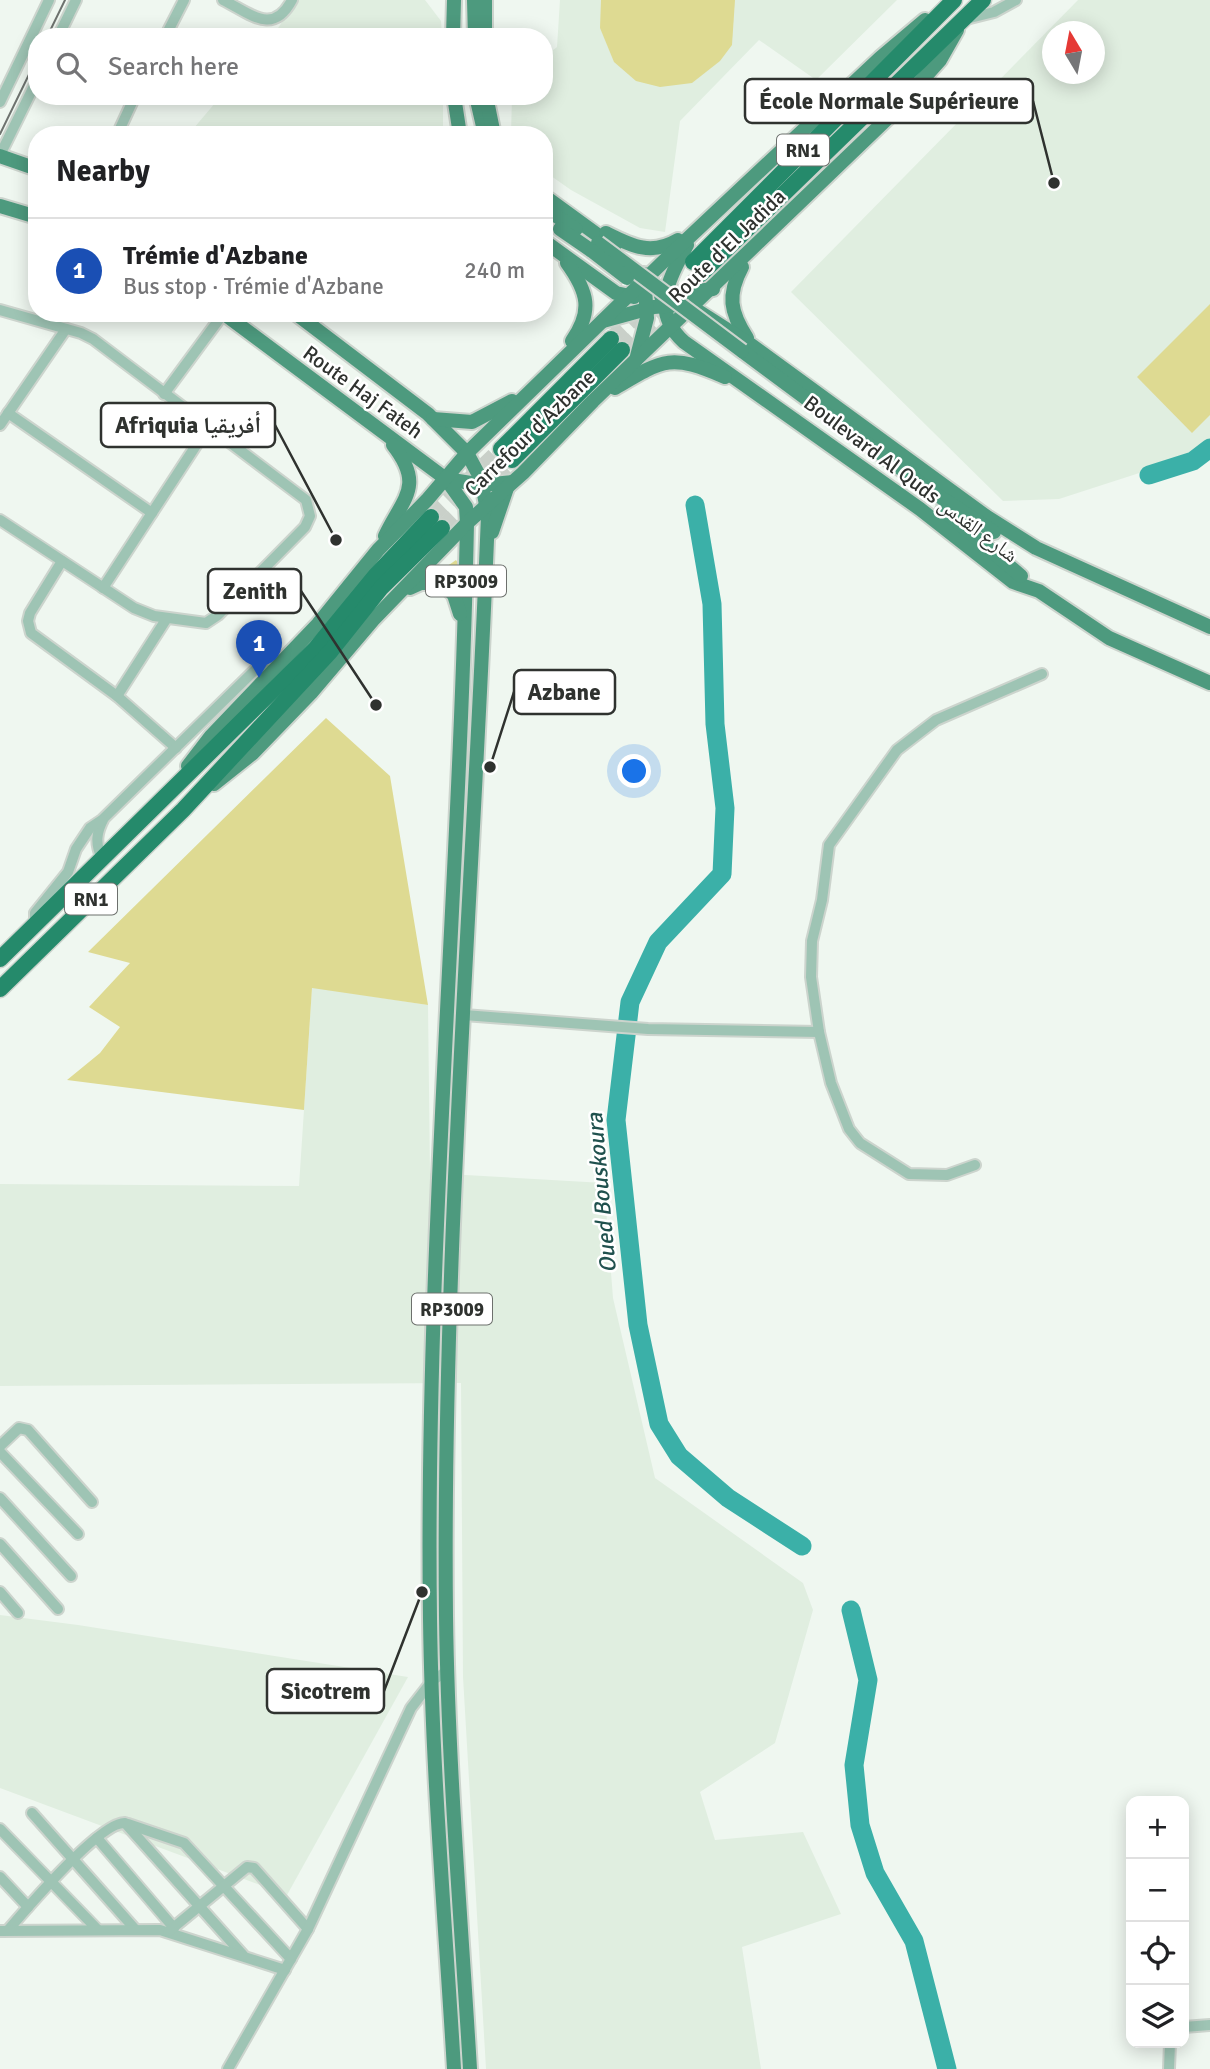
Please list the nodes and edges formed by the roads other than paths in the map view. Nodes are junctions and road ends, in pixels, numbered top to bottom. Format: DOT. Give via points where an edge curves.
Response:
graph roads {
  1 [pos="50,0"];
  2 [pos="76,0"];
  3 [pos="184,0"];
  4 [pos="223,0"];
  5 [pos="292,0"];
  6 [pos="454,0"];
  7 [pos="466,0"];
  8 [pos="474,0"];
  9 [pos="485,0"];
  10 [pos="953,0"];
  11 [pos="983,0"];
  12 [pos="1016,0"];
  13 [pos="963,20"];
  14 [pos="36,28"];
  15 [pos="62,28"];
  16 [pos="170,28"];
  17 [pos="453,28"];
  18 [pos="467,28"];
  19 [pos="475,28"];
  20 [pos="485,28"];
  21 [pos="28,45"];
  22 [pos="28,98"];
  23 [pos="0,102"];
  24 [pos="131,105"];
  25 [pos="455,105"];
  26 [pos="470,105"];
  27 [pos="478,105"];
  28 [pos="488,105"];
  29 [pos="121,126"];
  30 [pos="459,126"];
  31 [pos="473,126"];
  32 [pos="483,126"];
  33 [pos="492,126"];
  34 [pos="0,155"];
  35 [pos="28,166"];
  36 [pos="553,201"];
  37 [pos="0,206"];
  38 [pos="569,213"];
  39 [pos="28,214"];
  40 [pos="553,215"];
  41 [pos="553,223"];
  42 [pos="695,232"];
  43 [pos="553,247"];
  44 [pos="595,247"];
  45 [pos="561,253"];
  46 [pos="747,256"];
  47 [pos="676,267"];
  48 [pos="645,279"];
  49 [pos="708,290"];
  50 [pos="626,297"];
  51 [pos="666,301"];
  52 [pos="647,303"];
  53 [pos="693,308"];
  54 [pos="0,310"];
  55 [pos="28,318"];
  56 [pos="42,322"];
  57 [pos="216,322"];
  58 [pos="235,322"];
  59 [pos="307,322"];
  60 [pos="600,322"];
  61 [pos="66,329"];
  62 [pos="671,329"];
  63 [pos="643,340"];
  64 [pos="617,345"];
  65 [pos="743,351"];
  66 [pos="635,361"];
  67 [pos="554,368"];
  68 [pos="537,385"];
  69 [pos="754,389"];
  70 [pos="164,394"];
  71 [pos="593,401"];
  72 [pos="8,413"];
  73 [pos="433,419"];
  74 [pos="0,425"];
  75 [pos="495,426"];
  76 [pos="208,427"];
  77 [pos="386,435"];
  78 [pos="467,453"];
  79 [pos="506,454"];
  80 [pos="446,479"];
  81 [pos="476,479"];
  82 [pos="510,484"];
  83 [pos="926,492"];
  84 [pos="427,500"];
  85 [pos="487,505"];
  86 [pos="152,513"];
  87 [pos="470,515"];
  88 [pos="1,523"];
  89 [pos="379,548"];
  90 [pos="487,550"];
  91 [pos="62,561"];
  92 [pos="1114,585"];
  93 [pos="103,588"];
  94 [pos="1040,591"];
  95 [pos="402,592"];
  96 [pos="167,618"];
  97 [pos="1210,627"];
  98 [pos="464,640"];
  99 [pos="274,670"];
  100 [pos="1042,674"];
  101 [pos="1210,683"];
  102 [pos="117,696"];
  103 [pos="176,748"];
  104 [pos="166,795"];
  105 [pos="183,810"];
  106 [pos="104,818"];
  107 [pos="102,859"];
  108 [pos="35,925"];
  109 [pos="0,959"];
  110 [pos="0,989"];
  111 [pos="464,1015"];
  112 [pos="819,1032"];
  113 [pos="975,1165"];
  114 [pos="0,1446"];
  115 [pos="0,1452"];
  116 [pos="0,1498"];
  117 [pos="92,1502"];
  118 [pos="78,1534"];
  119 [pos="0,1544"];
  120 [pos="71,1576"];
  121 [pos="0,1592"];
  122 [pos="58,1609"];
  123 [pos="18,1612"];
  124 [pos="448,1670"];
  125 [pos="432,1681"];
  126 [pos="32,1813"];
  127 [pos="125,1823"];
  128 [pos="0,1829"];
  129 [pos="97,1838"];
  130 [pos="72,1860"];
  131 [pos="0,1877"];
  132 [pos="51,1884"];
  133 [pos="225,1886"];
  134 [pos="28,1907"];
  135 [pos="199,1907"];
  136 [pos="134,1928"];
  137 [pos="97,1929"];
  138 [pos="308,1929"];
  139 [pos="5,1930"];
  140 [pos="171,1930"];
  141 [pos="243,1955"];
  142 [pos="291,1959"];
  143 [pos="285,1970"];
  144 [pos="1210,2025"];
  145 [pos="1189,2027"];
  146 [pos="1170,2048"];
  147 [pos="228,2069"];
  148 [pos="454,2069"];
  149 [pos="470,2069"];
  150 [pos="1169,2069"];
  1 -- 14 [label="street"];
  2 -- 15 [label="street"];
  3 -- 16 [label="street"];
  4 -- 5 [label="street" via="261,19 273,20 284,14"];
  6 -- 17 [label="main road"];
  7 -- 18 [label="main road"];
  8 -- 19 [label="main road"];
  9 -- 20 [label="main road"];
  10 -- 13 [label="highway, RN1" via="697,267"];
  10 -- 42 [label="main road, Route d'El Jadida" via="880,58"];
  11 -- 13 [label="highway, Route d'El Jadida / RN1"];
  12 -- 13 [label="street"];
  13 -- 46 [label="main road, Route d'El Jadida" via="940,60 891,115"];
  21 -- 23 [label="street"];
  22 -- 34 [label="street"];
  24 -- 29 [label="street"];
  25 -- 30 [label="main road"];
  26 -- 31 [label="main road"];
  27 -- 32 [label="main road"];
  28 -- 33 [label="main road"];
  34 -- 35 [label="main road"];
  36 -- 38 [label="main road"];
  37 -- 39 [label="main road"];
  38 -- 42 [label="main road" via="638,248 667,247"];
  38 -- 48 [label="main road" via="640,266"];
  40 -- 44 [label="main road"];
  41 -- 44 [label="main road"];
  42 -- 47 [label="main road"];
  42 -- 48 [label="main road, Route d'El Jadida"];
  43 -- 45 [label="main road"];
  44 -- 65 [label="main road, bridge"];
  45 -- 50 [label="main road"];
  45 -- 67 [label="main road" via="585,290 588,305 579,332"];
  46 -- 49 [label="main road, Route d'El Jadida"];
  46 -- 65 [label="main road" via="730,301"];
  47 -- 49 [label="main road" via="675,277 683,287"];
  47 -- 51 [label="main road"];
  48 -- 50 [label="main road, Route d'El Jadida"];
  48 -- 52 [label="main road"];
  49 -- 51 [label="main road"];
  49 -- 53 [label="main road, Route d'El Jadida"];
  50 -- 52 [label="main road"];
  50 -- 60 [label="main road, Route d'El Jadida"];
  51 -- 52 [label="main road"];
  51 -- 53 [label="main road"];
  51 -- 62 [label="main road"];
  52 -- 60 [label="main road"];
  52 -- 63 [label="main road"];
  53 -- 62 [label="main road, Route d'El Jadida"];
  53 -- 65 [label="main road, Boulevard Al Quds شارع القدس"];
  54 -- 55 [label="street"];
  56 -- 61 [label="street"];
  57 -- 70 [label="street"];
  58 -- 77 [label="main road, Route Haj Fateh"];
  59 -- 73 [label="main road, Route Haj Fateh"];
  60 -- 63 [label="main road" via="629,321 640,328"];
  60 -- 67 [label="main road, Carrefour d'Azbane"];
  61 -- 70 [label="street" via="93,340"];
  61 -- 72 [label="street"];
  62 -- 66 [label="main road, Route d'El Jadida"];
  62 -- 69 [label="main road, Boulevard Al Quds شارع القدس"];
  63 -- 66 [label="main road"];
  64 -- 79 [label="highway"];
  65 -- 83 [label="main road"];
  65 -- 92 [label="main road, Boulevard Al Quds شارع القدس" via="1036,548"];
  66 -- 71 [label="main road, Carrefour d'Azbane"];
  67 -- 68 [label="main road, Carrefour d'Azbane"];
  68 -- 73 [label="main road" via="481,420"];
  68 -- 75 [label="main road, Carrefour d'Azbane"];
  69 -- 71 [label="main road" via="690,362 672,361 644,371"];
  69 -- 94 [label="main road, Boulevard Al Quds شارع القدس" via="1013,582"];
  70 -- 76 [label="street"];
  71 -- 82 [label="main road, Carrefour d'Azbane"];
  72 -- 74 [label="street"];
  72 -- 86 [label="street"];
  73 -- 78 [label="main road, Route Haj Fateh"];
  75 -- 78 [label="main road, Carrefour d'Azbane"];
  75 -- 81 [label="main road"];
  76 -- 86 [label="street"];
  76 -- 96 [label="street" via="306,500 310,516 305,527 211,622"];
  77 -- 80 [label="main road, Route Haj Fateh"];
  77 -- 89 [label="main road" via="410,474 410,488"];
  78 -- 80 [label="main road, Carrefour d'Azbane"];
  78 -- 81 [label="main road, Route Haj Fateh"];
  80 -- 81 [label="main road"];
  80 -- 84 [label="main road"];
  80 -- 87 [label="main road, Carrefour d'Azbane"];
  81 -- 82 [label="main road"];
  81 -- 85 [label="main road, Route Haj Fateh"];
  81 -- 87 [label="main road"];
  82 -- 85 [label="main road, Carrefour d'Azbane"];
  82 -- 90 [label="main road"];
  83 -- 92 [label="main road" via="1028,551"];
  83 -- 94 [label="main road"];
  84 -- 87 [label="main road" via="448,498"];
  84 -- 89 [label="main road"];
  85 -- 87 [label="main road, Carrefour d'Azbane"];
  85 -- 90 [label="main road, RP3009"];
  86 -- 93 [label="street"];
  87 -- 90 [label="main road"];
  87 -- 95 [label="main road"];
  87 -- 98 [label="main road, RP3009"];
  88 -- 91 [label="street"];
  89 -- 99 [label="main road"];
  90 -- 111 [label="main road, RP3009"];
  91 -- 93 [label="street"];
  91 -- 102 [label="street" via="30,613 29,629"];
  92 -- 97 [label="main road, Boulevard Al Quds شارع القدس"];
  93 -- 96 [label="street" via="134,608"];
  94 -- 101 [label="main road, Boulevard Al Quds شارع القدس" via="1109,638"];
  95 -- 98 [label="main road" via="432,582 449,587 458,604"];
  95 -- 105 [label="main road" via="253,753"];
  96 -- 102 [label="street"];
  98 -- 125 [label="main road, RP3009" via="431,1438"];
  99 -- 103 [label="street" via="256,668"];
  99 -- 104 [label="main road" via="211,736"];
  100 -- 112 [label="street" via="936,720 913,736 885,764 839,828 829,845 812,941 811,977"];
  102 -- 103 [label="street"];
  103 -- 106 [label="street"];
  104 -- 105 [label="highway, RN1" via="316,649 375,576 437,522 330,652"];
  104 -- 107 [label="highway, RN1"];
  105 -- 110 [label="highway, RN1"];
  106 -- 107 [label="street" via="97,833"];
  106 -- 108 [label="street" via="90,828 76,849 68,872 35,913"];
  107 -- 108 [label="highway, RN1"];
  108 -- 109 [label="highway, RN1"];
  111 -- 112 [label="street" via="648,1029"];
  111 -- 124 [label="main road, RP3009" via="447,1452"];
  112 -- 113 [label="street" via="842,1114 860,1143 909,1174 947,1175"];
  114 -- 117 [label="street" via="19,1427 28,1430"];
  115 -- 118 [label="street"];
  116 -- 120 [label="street"];
  119 -- 122 [label="street"];
  121 -- 123 [label="street"];
  124 -- 125 [label="street"];
  124 -- 149 [label="main road, RP3009"];
  125 -- 138 [label="street" via="411,1708"];
  125 -- 148 [label="main road, RP3009"];
  126 -- 130 [label="street"];
  127 -- 129 [label="street" via="115,1824"];
  127 -- 133 [label="street" via="184,1843"];
  127 -- 135 [label="street"];
  128 -- 132 [label="street"];
  129 -- 130 [label="street"];
  129 -- 140 [label="street"];
  130 -- 132 [label="street"];
  130 -- 136 [label="street"];
  131 -- 134 [label="street"];
  132 -- 134 [label="street"];
  132 -- 137 [label="street"];
  133 -- 135 [label="street"];
  133 -- 138 [label="street" via="242,1869 254,1868"];
  133 -- 142 [label="street"];
  134 -- 139 [label="street"];
  135 -- 140 [label="street"];
  135 -- 141 [label="street"];
  136 -- 137 [label="street"];
  136 -- 140 [label="street"];
  137 -- 139 [label="street"];
  138 -- 142 [label="street"];
  140 -- 141 [label="street"];
  141 -- 143 [label="street"];
  142 -- 143 [label="street"];
  143 -- 147 [label="street"];
  144 -- 145 [label="street"];
  146 -- 150 [label="street"];
}
